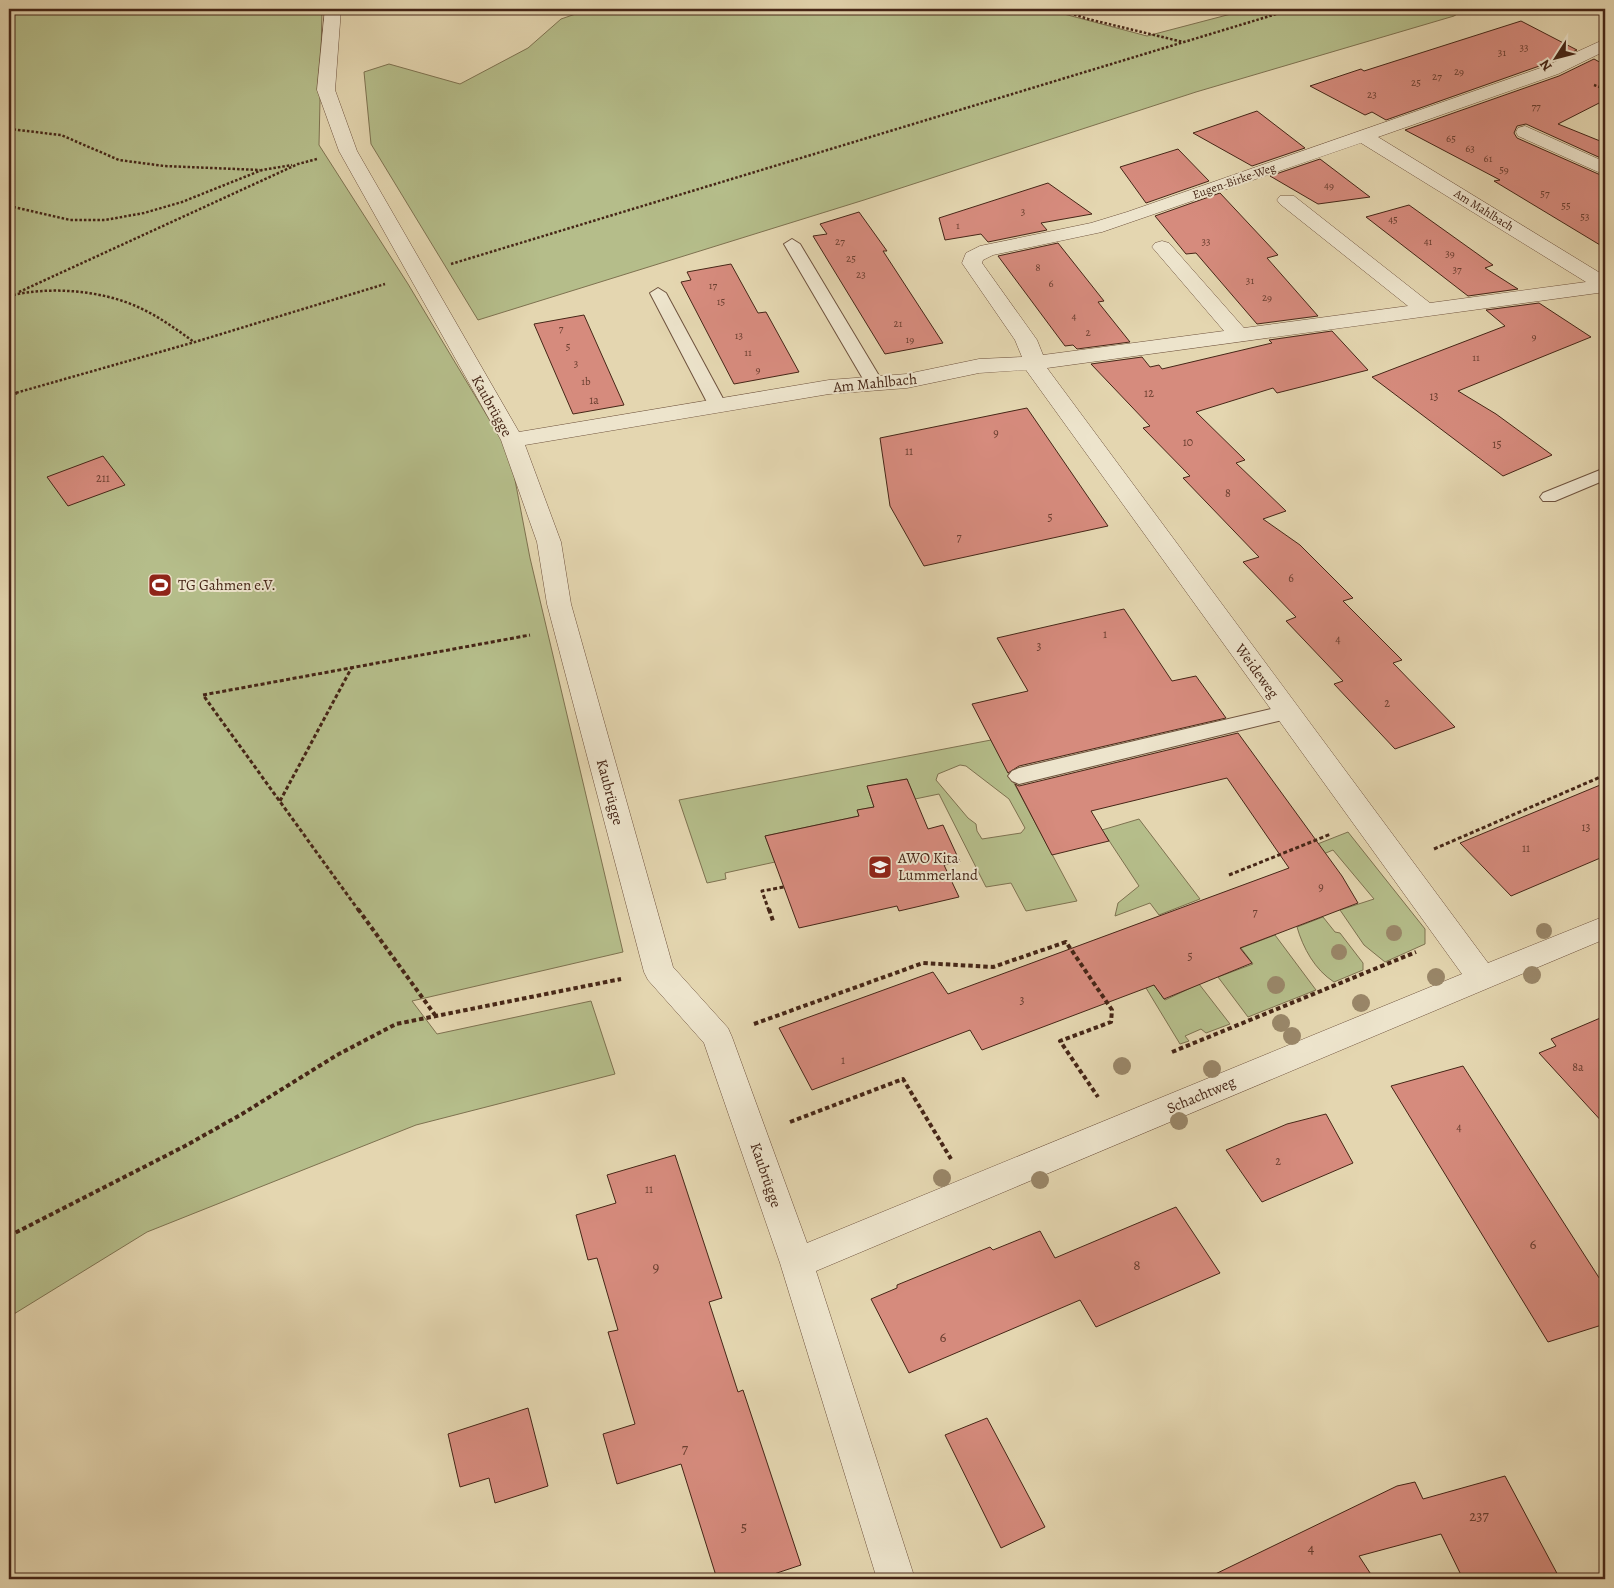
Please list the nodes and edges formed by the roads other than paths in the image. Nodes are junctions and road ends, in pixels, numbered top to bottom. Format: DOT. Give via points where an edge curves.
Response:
graph roads {
  1 [pos="333,9"];
  2 [pos="1605,44"];
  3 [pos="1525,132"];
  4 [pos="1363,136"];
  5 [pos="1605,169"];
  6 [pos="1287,200"];
  7 [pos="792,244"];
  8 [pos="1162,247"];
  9 [pos="1605,285"];
  10 [pos="658,293"];
  11 [pos="1424,309"];
  12 [pos="1239,335"];
  13 [pos="1033,363"];
  14 [pos="874,384"];
  15 [pos="718,406"];
  16 [pos="512,440"];
  17 [pos="1605,474"];
  18 [pos="1550,497"];
  19 [pos="1288,712"];
  20 [pos="1019,776"];
  21 [pos="1605,927"];
  22 [pos="1482,978"];
  23 [pos="797,1264"];
  24 [pos="896,1579"];
  1 -- 16 [label="street, Kaubrügge" via="326,90 348,151"];
  2 -- 4 [label="street, Eugen-Birke-Weg" via="1552,70"];
  3 -- 5 [label="street"];
  4 -- 9 [label="street, Am Mahlbach"];
  4 -- 13 [label="street, Eugen-Birke-Weg" via="1119,221 973,257 972,263 1026,340"];
  6 -- 11 [label="street"];
  7 -- 14 [label="lane"];
  8 -- 12 [label="street"];
  9 -- 11 [label="street, Am Mahlbach"];
  10 -- 15 [label="lane"];
  11 -- 12 [label="street, Am Mahlbach"];
  12 -- 13 [label="street, Am Mahlbach"];
  13 -- 14 [label="street, Am Mahlbach" via="979,366 907,381"];
  13 -- 19 [label="street, Weideweg"];
  14 -- 15 [label="street, Am Mahlbach" via="829,387"];
  15 -- 16 [label="street, Am Mahlbach"];
  16 -- 23 [label="street, Kaubrügge" via="549,542 566,628 658,972 717,1037"];
  17 -- 18 [label="lane"];
  19 -- 20 [label="lane"];
  19 -- 22 [label="street, Weideweg"];
  21 -- 22 [label="street, Schachtweg"];
  22 -- 23 [label="street, Schachtweg"];
  23 -- 24 [label="street, Kaubrügge"];
}
